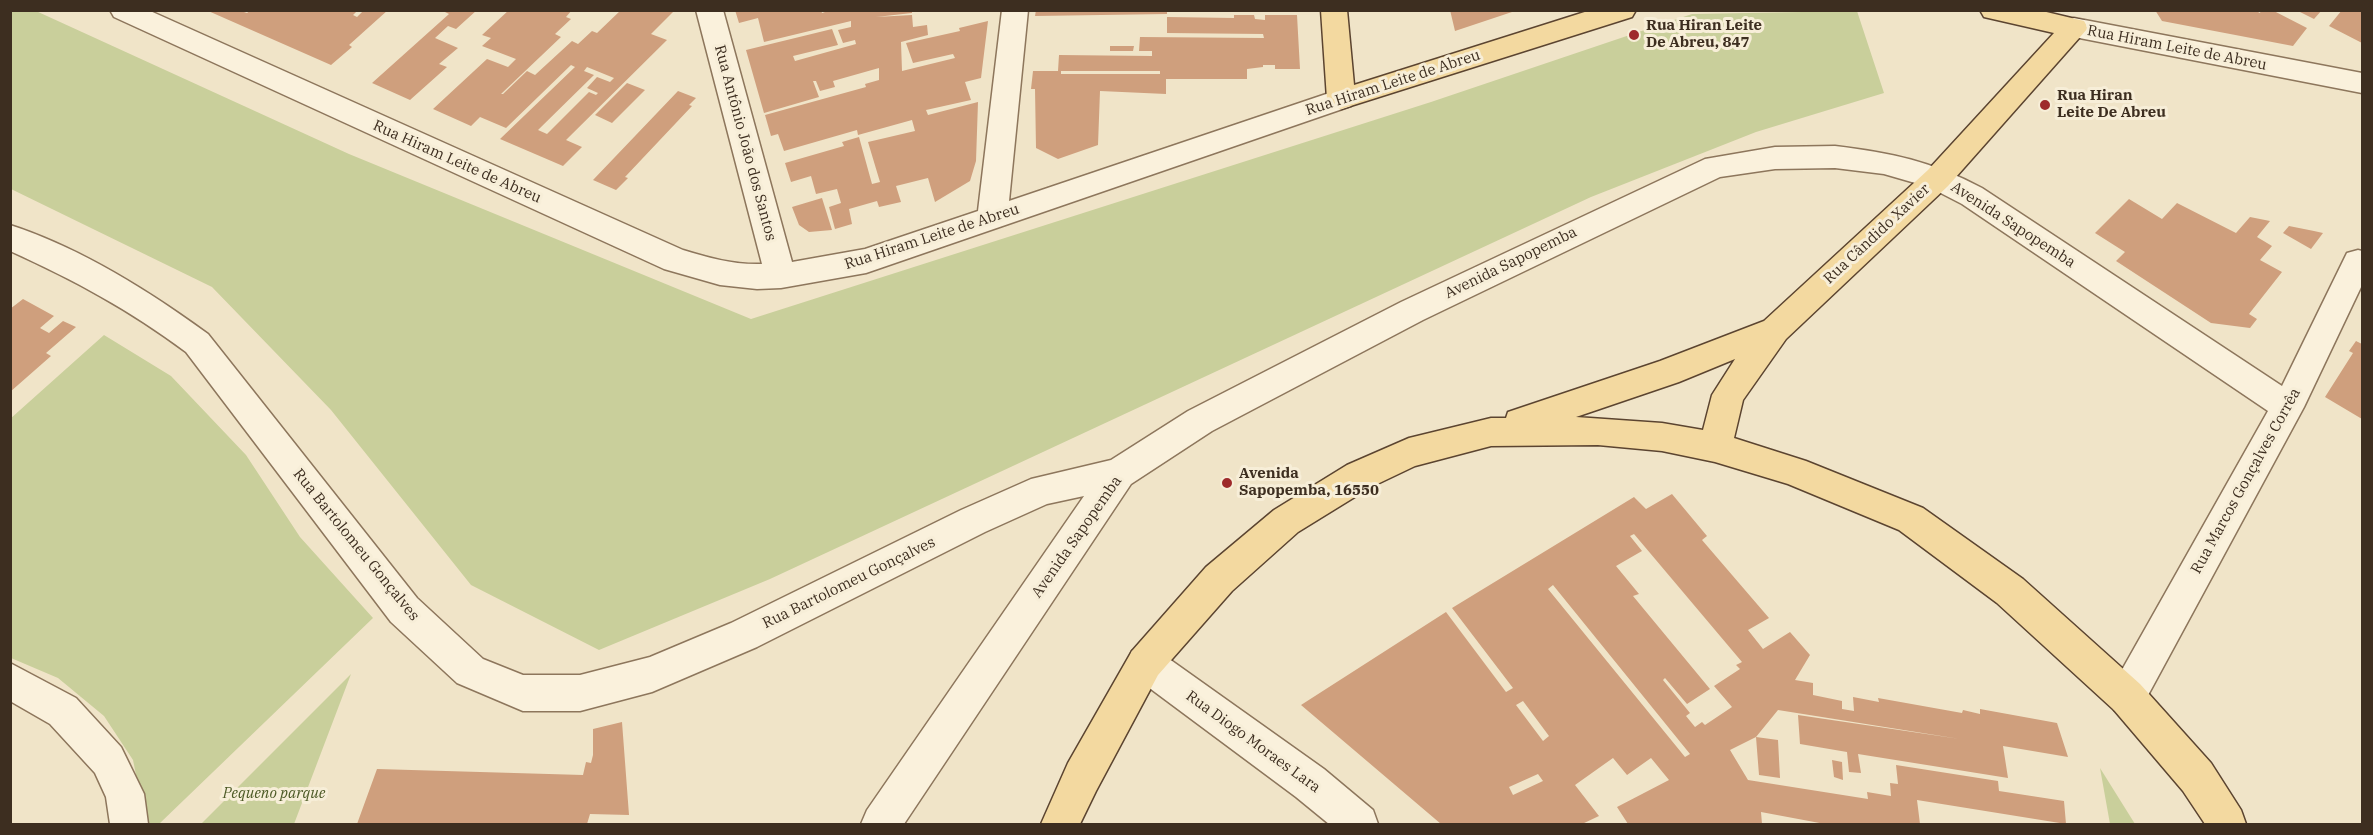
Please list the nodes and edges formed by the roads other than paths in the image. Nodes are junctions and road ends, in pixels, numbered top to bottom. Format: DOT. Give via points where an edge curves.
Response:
graph roads {
  1 [pos="123,10"];
  2 [pos="709,10"];
  3 [pos="1015,10"];
  4 [pos="1334,10"];
  5 [pos="1623,10"];
  6 [pos="1993,10"];
  7 [pos="2082,19"];
  8 [pos="2362,83"];
  9 [pos="1341,99"];
  10 [pos="1938,178"];
  11 [pos="992,218"];
  12 [pos="10,237"];
  13 [pos="2358,262"];
  14 [pos="781,276"];
  15 [pos="1775,330"];
  16 [pos="2288,407"];
  17 [pos="1491,432"];
  18 [pos="1715,447"];
  19 [pos="1119,473"];
  20 [pos="1145,663"];
  21 [pos="10,681"];
  22 [pos="2127,697"];
  23 [pos="129,825"];
  24 [pos="881,825"];
  25 [pos="1060,825"];
  26 [pos="1359,825"];
  27 [pos="2227,825"];
  1 -- 14 [label="street, Rua Hiram Leite de Abreu" via="675,260 719,273"];
  2 -- 14 [label="street, Rua Antônio João dos Santos"];
  3 -- 11 [label="street"];
  4 -- 9 [label="main road"];
  5 -- 9 [label="main road, Rua Hiram Leite de Abreu"];
  6 -- 7 [label="main road, Rua Hiram Leite de Abreu"];
  7 -- 8 [label="street, Rua Hiram Leite de Abreu"];
  7 -- 10 [label="main road, Rua Cândido Xavier"];
  9 -- 11 [label="street, Rua Hiram Leite de Abreu"];
  10 -- 15 [label="main road, Rua Cândido Xavier"];
  10 -- 16 [label="street, Avenida Sapopemba" via="1972,196"];
  10 -- 19 [label="street, Avenida Sapopemba" via="1884,163 1835,157 1775,158 1714,168 1412,311 1200,421"];
  11 -- 14 [label="street, Rua Hiram Leite de Abreu" via="866,261"];
  12 -- 19 [label="street, Rua Bartolomeu Gonçalves" via="86,272 152,310 197,344 404,610 470,671 523,693 580,693 652,674 1043,490"];
  13 -- 16 [label="street, Rua Marcos Gonçalves Corrêa"];
  15 -- 17 [label="main road" via="1668,372"];
  15 -- 18 [label="main road, Rua Cândido Xavier" via="1728,395"];
  16 -- 22 [label="street, Rua Marcos Gonçalves Corrêa"];
  17 -- 18 [label="main road" via="1598,431"];
  17 -- 20 [label="main road" via="1409,453 1359,476 1286,521 1219,579"];
  18 -- 22 [label="main road" via="1794,471 1911,519 2010,591"];
  19 -- 24 [label="street, Avenida Sapopemba"];
  20 -- 25 [label="main road"];
  20 -- 26 [label="street, Rua Diogo Moraes Lara" via="1310,783"];
  21 -- 23 [label="street" via="63,711 108,760 125,794"];
  22 -- 27 [label="main road" via="2197,777"];
}
